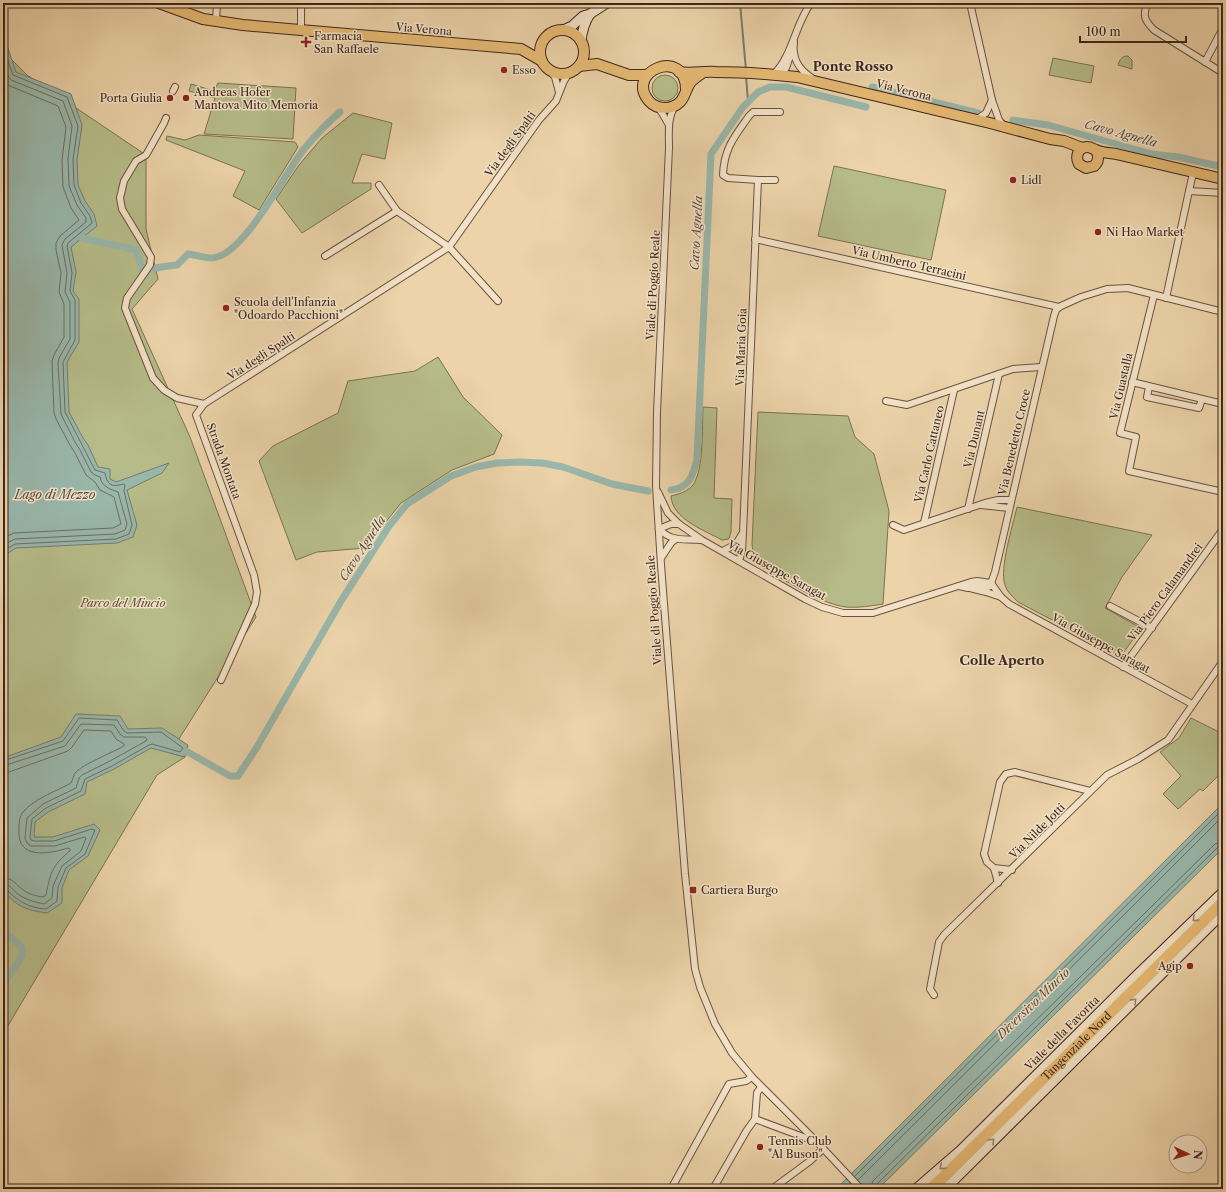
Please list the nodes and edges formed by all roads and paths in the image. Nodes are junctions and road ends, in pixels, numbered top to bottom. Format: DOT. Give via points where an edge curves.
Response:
graph roads {
  1 [pos="160,3"];
  2 [pos="218,3"];
  3 [pos="301,3"];
  4 [pos="606,3"];
  5 [pos="811,3"];
  6 [pos="970,3"];
  7 [pos="1147,3"];
  8 [pos="590,14"];
  9 [pos="216,21"];
  10 [pos="1223,28"];
  11 [pos="301,30"];
  12 [pos="563,30"];
  13 [pos="544,39"];
  14 [pos="794,39"];
  15 [pos="793,46"];
  16 [pos="582,47"];
  17 [pos="521,49"];
  18 [pos="542,61"];
  19 [pos="1205,62"];
  20 [pos="597,64"];
  21 [pos="579,66"];
  22 [pos="550,71"];
  23 [pos="680,72"];
  24 [pos="569,73"];
  25 [pos="702,73"];
  26 [pos="1223,73"];
  27 [pos="629,74"];
  28 [pos="777,74"];
  29 [pos="647,75"];
  30 [pos="816,81"];
  31 [pos="644,88"];
  32 [pos="686,89"];
  33 [pos="559,92"];
  34 [pos="992,100"];
  35 [pos="675,105"];
  36 [pos="657,106"];
  37 [pos="780,112"];
  38 [pos="166,118"];
  39 [pos="976,120"];
  40 [pos="669,125"];
  41 [pos="1004,127"];
  42 [pos="1096,150"];
  43 [pos="1080,153"];
  44 [pos="1129,158"];
  45 [pos="1096,164"];
  46 [pos="1193,173"];
  47 [pos="1223,179"];
  48 [pos="758,180"];
  49 [pos="775,180"];
  50 [pos="380,185"];
  51 [pos="1189,191"];
  52 [pos="1223,193"];
  53 [pos="397,211"];
  54 [pos="755,239"];
  55 [pos="449,247"];
  56 [pos="325,256"];
  57 [pos="1154,295"];
  58 [pos="1166,298"];
  59 [pos="498,301"];
  60 [pos="1059,307"];
  61 [pos="1223,312"];
  62 [pos="1041,367"];
  63 [pos="999,374"];
  64 [pos="1132,382"];
  65 [pos="1149,386"];
  66 [pos="954,390"];
  67 [pos="1202,399"];
  68 [pos="886,401"];
  69 [pos="204,404"];
  70 [pos="1223,404"];
  71 [pos="656,486"];
  72 [pos="1223,492"];
  73 [pos="1010,500"];
  74 [pos="978,505"];
  75 [pos="1009,508"];
  76 [pos="968,509"];
  77 [pos="924,523"];
  78 [pos="679,524"];
  79 [pos="893,526"];
  80 [pos="659,529"];
  81 [pos="1223,529"];
  82 [pos="743,533"];
  83 [pos="676,539"];
  84 [pos="702,540"];
  85 [pos="723,552"];
  86 [pos="660,559"];
  87 [pos="739,561"];
  88 [pos="991,583"];
  89 [pos="959,586"];
  90 [pos="968,588"];
  91 [pos="1001,597"];
  92 [pos="1110,606"];
  93 [pos="1152,628"];
  94 [pos="1223,661"];
  95 [pos="1123,667"];
  96 [pos="221,680"];
  97 [pos="1192,704"];
  98 [pos="1090,791"];
  99 [pos="994,868"];
  100 [pos="1012,870"];
  101 [pos="998,884"];
  102 [pos="1223,892"];
  103 [pos="1223,902"];
  104 [pos="1223,913"];
  105 [pos="934,995"];
  106 [pos="752,1077"];
  107 [pos="761,1087"];
  108 [pos="755,1119"];
  109 [pos="817,1142"];
  110 [pos="823,1149"];
  111 [pos="671,1189"];
  112 [pos="713,1189"];
  113 [pos="772,1189"];
  114 [pos="861,1189"];
  115 [pos="916,1189"];
  116 [pos="931,1189"];
  117 [pos="945,1189"];
  1 -- 9 [label="main road, Via Verona" via="203,19"];
  2 -- 9 [label="street"];
  3 -- 11 [label="street"];
  4 -- 8 [label="main road"];
  5 -- 14 [label="street" via="805,10"];
  6 -- 34 [label="street"];
  7 -- 19 [label="street" via="1146,21 1154,30"];
  8 -- 12 [label="main road"];
  8 -- 16 [label="main road" via="583,26"];
  9 -- 11 [label="main road, Via Verona"];
  10 -- 19 [label="street"];
  11 -- 17 [label="main road, Via Verona"];
  12 -- 13 [label="main road" via="556,31"];
  12 -- 16 [label="main road" via="573,34"];
  13 -- 17 [label="main road, Via Verona" via="536,45"];
  13 -- 18 [label="main road" via="540,54"];
  14 -- 15 [label="street"];
  14 -- 28 [label="street"];
  15 -- 28 [label="street" via="786,68"];
  15 -- 30 [label="street" via="799,68"];
  16 -- 20 [label="main road"];
  16 -- 21 [label="main road" via="583,59"];
  17 -- 18 [label="main road, Via Verona"];
  18 -- 22 [label="main road"];
  19 -- 26 [label="street"];
  20 -- 21 [label="main road"];
  20 -- 27 [label="main road"];
  21 -- 24 [label="main road"];
  22 -- 24 [label="main road" via="557,74"];
  22 -- 33 [label="street"];
  23 -- 25 [label="main road, Via Verona"];
  23 -- 29 [label="main road" via="669,66 661,66"];
  23 -- 32 [label="main road"];
  24 -- 33 [label="street, Via degli Spalti"];
  25 -- 28 [label="main road, Via Verona"];
  25 -- 32 [label="main road" via="694,78"];
  27 -- 29 [label="main road"];
  27 -- 31 [label="main road"];
  28 -- 30 [label="main road, Via Verona"];
  29 -- 31 [label="main road"];
  30 -- 39 [label="main road, Via Verona"];
  31 -- 36 [label="main road" via="646,98"];
  32 -- 35 [label="main road" via="680,102"];
  33 -- 55 [label="street, Via degli Spalti" via="556,101 539,120"];
  34 -- 39 [label="street" via="986,113"];
  34 -- 41 [label="street"];
  35 -- 36 [label="main road" via="665,108"];
  35 -- 40 [label="street, Viale di Poggio Reale"];
  36 -- 40 [label="street"];
  37 -- 48 [label="street" via="753,112 729,144 723,175 728,178"];
  38 -- 69 [label="street" via="146,155 136,161 124,181 120,198 122,209 151,257 149,268 127,298 125,308 152,378 177,398"];
  39 -- 41 [label="main road, Via Verona"];
  40 -- 71 [label="street, Viale di Poggio Reale"];
  41 -- 43 [label="main road, Via Verona" via="1050,139"];
  42 -- 43 [label="main road, Via Verona" via="1091,147"];
  42 -- 44 [label="main road, Via Verona"];
  42 -- 45 [label="main road"];
  43 -- 45 [label="main road, Via Verona" via="1079,164 1086,168"];
  44 -- 45 [label="main road, Via Verona" via="1111,158"];
  44 -- 46 [label="main road, Via Verona"];
  46 -- 47 [label="main road, Via Verona"];
  46 -- 51 [label="street"];
  48 -- 49 [label="street"];
  48 -- 54 [label="street, Via Maria Goia"];
  50 -- 53 [label="street"];
  51 -- 52 [label="street"];
  51 -- 58 [label="street"];
  53 -- 55 [label="street"];
  53 -- 56 [label="street"];
  54 -- 60 [label="street, Via Umberto Terracini"];
  54 -- 82 [label="street, Via Maria Goia"];
  55 -- 59 [label="street"];
  55 -- 69 [label="street, Via degli Spalti"];
  57 -- 58 [label="street"];
  57 -- 60 [label="street" via="1128,288 1114,288 1081,297"];
  57 -- 64 [label="street, Via Guastalla"];
  58 -- 61 [label="street"];
  60 -- 62 [label="street, Via Benedetto Croce" via="1054,316"];
  62 -- 63 [label="street" via="1014,369"];
  62 -- 73 [label="street, Via Benedetto Croce"];
  63 -- 66 [label="street"];
  63 -- 76 [label="street, Via Dunant"];
  64 -- 65 [label="street"];
  64 -- 72 [label="street, Via Guastalla" via="1120,433 1136,437 1129,471"];
  65 -- 67 [label="street"];
  65 -- 67 [label="street" via="1147,397 1199,408"];
  66 -- 68 [label="street" via="907,405"];
  66 -- 77 [label="street, Via Carlo Cattaneo"];
  67 -- 70 [label="street"];
  69 -- 96 [label="street, Strada Montata" via="196,415 254,575 257,592 256,604"];
  71 -- 78 [label="street, Via Giuseppe Saragat" via="664,507"];
  71 -- 80 [label="street, Viale di Poggio Reale"];
  73 -- 74 [label="street"];
  73 -- 75 [label="street, Via Benedetto Croce"];
  74 -- 75 [label="street"];
  74 -- 76 [label="street"];
  75 -- 88 [label="street, Via Benedetto Croce"];
  76 -- 77 [label="street"];
  77 -- 79 [label="street" via="904,530"];
  78 -- 80 [label="street"];
  78 -- 84 [label="street, Via Giuseppe Saragat"];
  80 -- 83 [label="street, Via Giuseppe Saragat"];
  80 -- 86 [label="street, Viale di Poggio Reale"];
  81 -- 93 [label="street, Via Piero Calamandrei"];
  82 -- 85 [label="street" via="736,544"];
  82 -- 87 [label="street, Via Maria Goia"];
  83 -- 84 [label="street, Via Giuseppe Saragat"];
  83 -- 86 [label="street"];
  84 -- 85 [label="street, Via Giuseppe Saragat"];
  85 -- 87 [label="street, Via Giuseppe Saragat"];
  86 -- 106 [label="street, Viale di Poggio Reale" via="696,969 700,987 715,1024 732,1053"];
  87 -- 89 [label="street, Via Giuseppe Saragat" via="814,603 843,613 873,614"];
  88 -- 89 [label="street, Via Giuseppe Saragat" via="977,581"];
  88 -- 90 [label="street, Via Giuseppe Saragat" via="988,587 977,585"];
  88 -- 91 [label="street, Via Giuseppe Saragat"];
  89 -- 90 [label="street, Via Giuseppe Saragat"];
  90 -- 91 [label="street, Via Giuseppe Saragat"];
  91 -- 95 [label="street, Via Giuseppe Saragat"];
  92 -- 93 [label="street"];
  93 -- 95 [label="street, Via Piero Calamandrei"];
  94 -- 97 [label="street, Via Nilde Jotti"];
  95 -- 97 [label="street, Via Giuseppe Saragat"];
  97 -- 98 [label="street, Via Nilde Jotti" via="1168,740 1107,775"];
  98 -- 99 [label="street" via="1015,772 1006,774 1000,782 984,854 986,862"];
  98 -- 100 [label="street, Via Nilde Jotti"];
  99 -- 100 [label="street"];
  99 -- 101 [label="street"];
  100 -- 101 [label="street, Via Nilde Jotti"];
  101 -- 105 [label="street, Via Nilde Jotti" via="939,942 930,989"];
  102 -- 115 [label="main road, Viale della Favorita, one-way" via="962,1150"];
  103 -- 116 [label="highway, Tangenziale Nord"];
  117 -- 104 [label="main road, one-way"];
  106 -- 107 [label="street, Viale di Poggio Reale"];
  106 -- 111 [label="street" via="746,1081 729,1084"];
  107 -- 108 [label="street" via="757,1093"];
  107 -- 109 [label="street, Viale di Poggio Reale"];
  108 -- 109 [label="street, Viale di Poggio Reale"];
  108 -- 112 [label="street"];
  109 -- 110 [label="street, Viale di Poggio Reale"];
  110 -- 113 [label="street"];
  110 -- 114 [label="street, Viale di Poggio Reale"];
}
